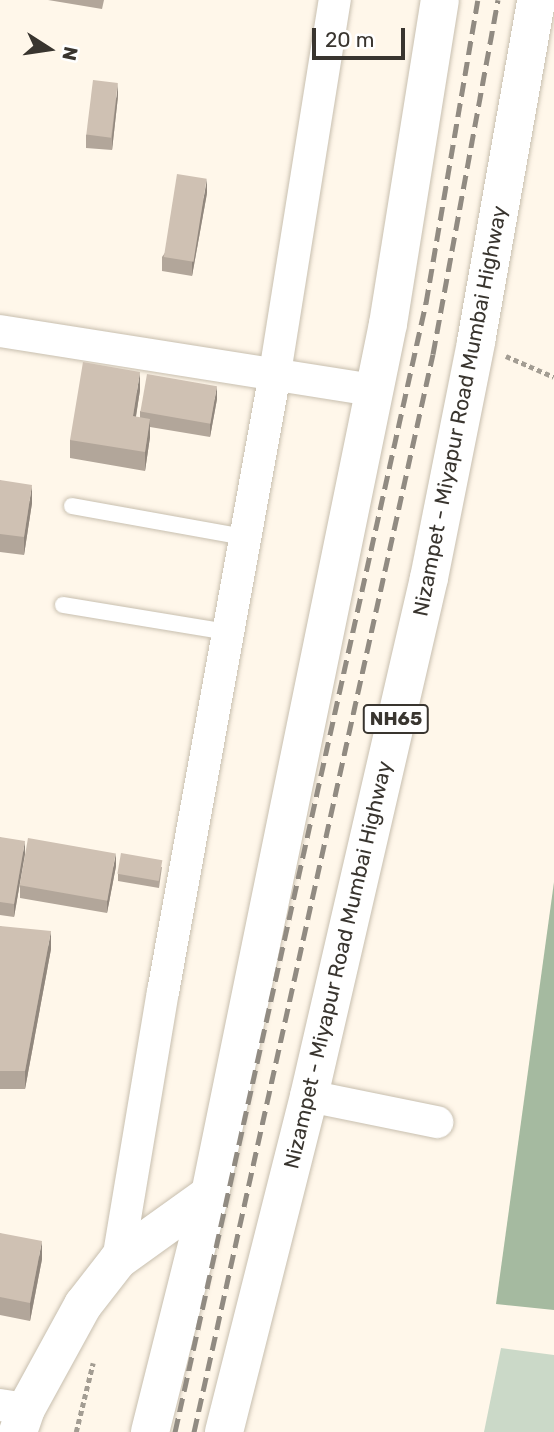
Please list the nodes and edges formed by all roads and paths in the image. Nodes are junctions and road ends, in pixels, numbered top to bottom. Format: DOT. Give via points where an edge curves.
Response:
graph roads {
  1 [pos="335,0"];
  2 [pos="440,0"];
  3 [pos="536,0"];
  4 [pos="0,331"];
  5 [pos="476,342"];
  6 [pos="275,373"];
  7 [pos="554,377"];
  8 [pos="373,390"];
  9 [pos="72,506"];
  10 [pos="245,537"];
  11 [pos="63,605"];
  12 [pos="228,632"];
  13 [pos="309,1097"];
  14 [pos="437,1122"];
  15 [pos="211,1194"];
  16 [pos="118,1260"];
  17 [pos="15,1416"];
  18 [pos="150,1432"];
  19 [pos="224,1432"];
  1 -- 6 [label="street"];
  2 -- 8 [label="main road" via="388,324"];
  3 -- 5 [label="main road, Nizampet - Miyapur Road Mumbai Highway / NH65"];
  4 -- 6 [label="street"];
  5 -- 7 [label="path"];
  5 -- 13 [label="main road, Nizampet - Miyapur Road Mumbai Highway / NH65" via="429,578"];
  6 -- 8 [label="street"];
  6 -- 10 [label="street"];
  8 -- 15 [label="main road"];
  9 -- 10 [label="lane"];
  10 -- 12 [label="street"];
  11 -- 12 [label="lane"];
  12 -- 16 [label="street"];
  13 -- 14 [label="street"];
  13 -- 19 [label="main road, Nizampet - Miyapur Road Mumbai Highway / NH65"];
  15 -- 16 [label="main road"];
  15 -- 18 [label="main road"];
  16 -- 17 [label="main road" via="83,1305"];
}
